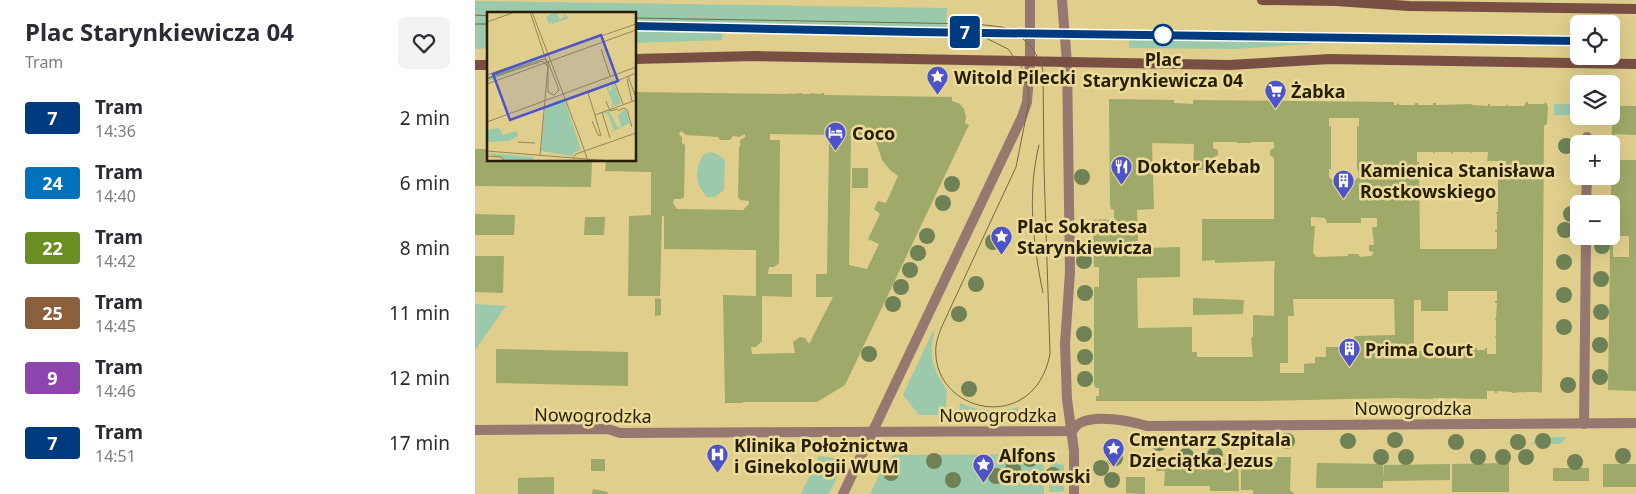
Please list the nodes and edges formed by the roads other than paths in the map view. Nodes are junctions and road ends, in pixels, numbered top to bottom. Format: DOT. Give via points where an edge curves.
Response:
graph roads {
  1 [pos="1030,0"];
  2 [pos="1062,0"];
  3 [pos="1262,0"];
  4 [pos="1636,9"];
  5 [pos="636,59"];
  6 [pos="1030,62"];
  7 [pos="1067,63"];
  8 [pos="1636,64"];
  9 [pos="1586,245"];
  10 [pos="1584,424"];
  11 [pos="1636,424"];
  12 [pos="475,430"];
  13 [pos="874,431"];
  14 [pos="1072,431"];
  15 [pos="843,494"];
  16 [pos="1074,494"];
  1 -- 6 [label="street"];
  2 -- 7 [label="street"];
  3 -- 4 [label="main road"];
  5 -- 6 [label="main road" via="715,56"];
  6 -- 7 [label="main road"];
  6 -- 13 [label="street" via="1023,117"];
  7 -- 8 [label="main road" via="1229,65 1330,59"];
  7 -- 14 [label="street" via="1071,272 1065,344"];
  9 -- 10 [label="street"];
  10 -- 11 [label="street, Nowogrodzka"];
  10 -- 14 [label="street, Nowogrodzka" via="1147,426 1129,421 1094,419 1080,423"];
  12 -- 13 [label="street, Nowogrodzka" via="608,429 620,433"];
  13 -- 14 [label="street, Nowogrodzka"];
  13 -- 15 [label="street"];
  14 -- 16 [label="street"];
}
